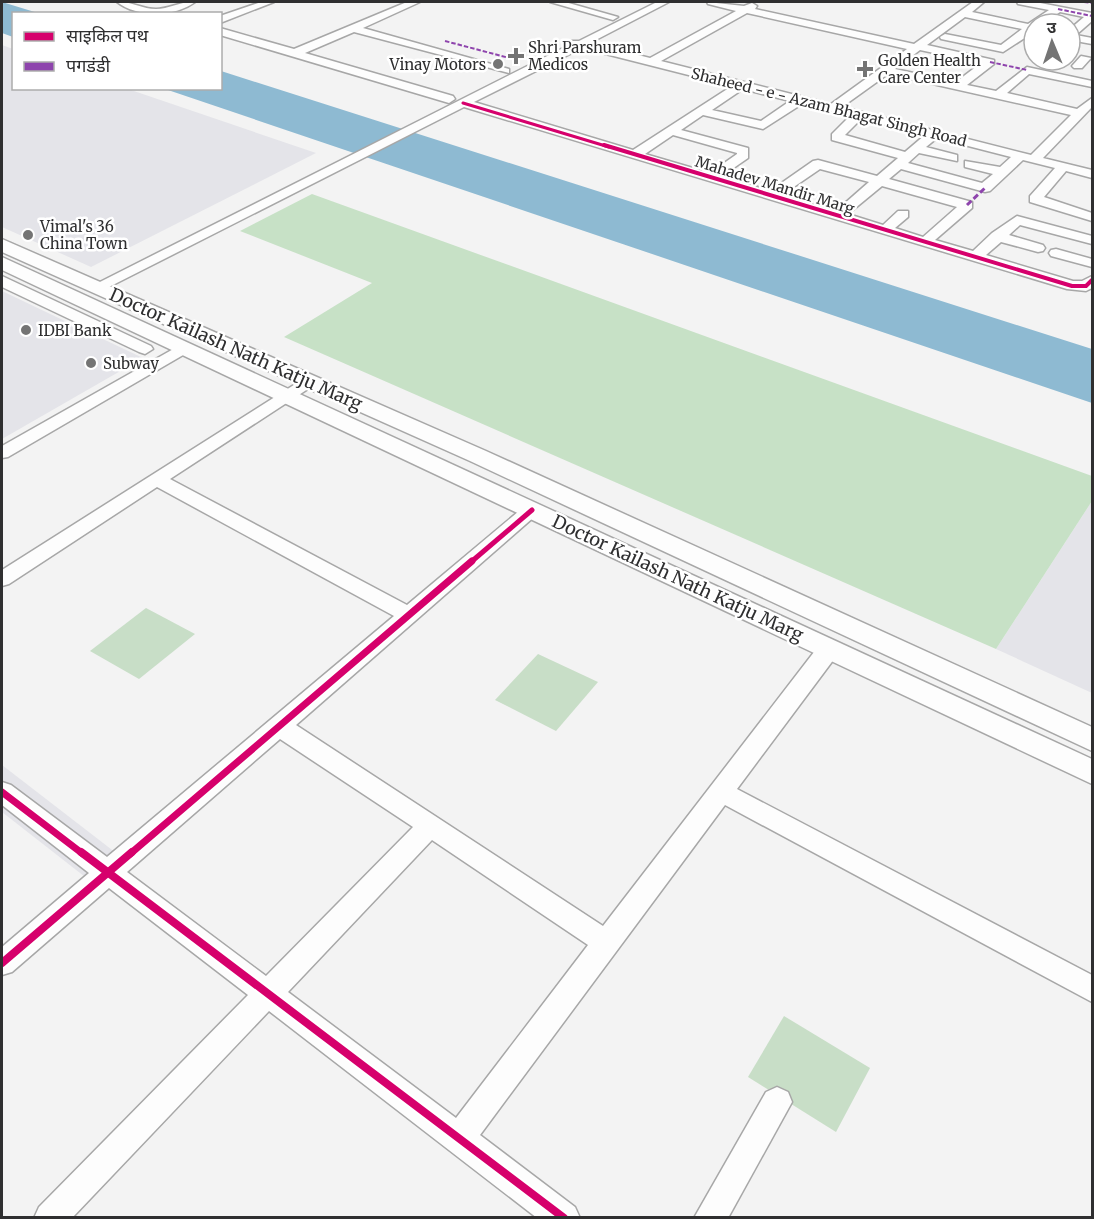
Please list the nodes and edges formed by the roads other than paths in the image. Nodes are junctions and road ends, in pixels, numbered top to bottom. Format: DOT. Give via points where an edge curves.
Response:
graph roads {
  1 [pos="125,2"];
  2 [pos="190,2"];
  3 [pos="266,2"];
  4 [pos="408,2"];
  5 [pos="555,2"];
  6 [pos="644,2"];
  7 [pos="664,2"];
  8 [pos="712,2"];
  9 [pos="761,2"];
  10 [pos="979,2"];
  11 [pos="1022,2"];
  12 [pos="1084,2"];
  13 [pos="1092,3"];
  14 [pos="1062,5"];
  15 [pos="747,9"];
  16 [pos="157,12"];
  17 [pos="163,12"];
  18 [pos="963,13"];
  19 [pos="1018,13"];
  20 [pos="1022,16"];
  21 [pos="1092,16"];
  22 [pos="613,17"];
  23 [pos="222,19"];
  24 [pos="1022,23"];
  25 [pos="352,28"];
  26 [pos="222,32"];
  27 [pos="996,34"];
  28 [pos="1022,34"];
  29 [pos="933,35"];
  30 [pos="1016,38"];
  31 [pos="566,40"];
  32 [pos="445,41"];
  33 [pos="580,44"];
  34 [pos="917,47"];
  35 [pos="295,53"];
  36 [pos="953,54"];
  37 [pos="513,59"];
  38 [pos="652,62"];
  39 [pos="990,62"];
  40 [pos="942,63"];
  41 [pos="1022,69"];
  42 [pos="886,70"];
  43 [pos="505,71"];
  44 [pos="1026,72"];
  45 [pos="1036,72"];
  46 [pos="1092,84"];
  47 [pos="741,85"];
  48 [pos="958,86"];
  49 [pos="998,95"];
  50 [pos="1078,96"];
  51 [pos="800,100"];
  52 [pos="456,101"];
  53 [pos="1089,107"];
  54 [pos="833,108"];
  55 [pos="702,111"];
  56 [pos="858,115"];
  57 [pos="670,131"];
  58 [pos="934,134"];
  59 [pos="634,155"];
  60 [pos="908,157"];
  61 [pos="952,158"];
  62 [pos="1027,158"];
  63 [pos="338,160"];
  64 [pos="970,164"];
  65 [pos="1063,167"];
  66 [pos="1002,172"];
  67 [pos="1092,174"];
  68 [pos="711,178"];
  69 [pos="880,181"];
  70 [pos="985,188"];
  71 [pos="923,193"];
  72 [pos="771,196"];
  73 [pos="1088,200"];
  74 [pos="967,205"];
  75 [pos="1077,213"];
  76 [pos="838,216"];
  77 [pos="1092,217"];
  78 [pos="885,230"];
  79 [pos="997,236"];
  80 [pos="1092,240"];
  81 [pos="925,242"];
  82 [pos="2,244"];
  83 [pos="1038,248"];
  84 [pos="1056,253"];
  85 [pos="975,257"];
  86 [pos="1092,263"];
  87 [pos="2,264"];
  88 [pos="2,281"];
  89 [pos="1087,283"];
  90 [pos="91,284"];
  91 [pos="184,348"];
  92 [pos="145,349"];
  93 [pos="308,381"];
  94 [pos="286,395"];
  95 [pos="2,453"];
  96 [pos="156,479"];
  97 [pos="532,510"];
  98 [pos="6,570"];
  99 [pos="766,589"];
  100 [pos="747,610"];
  101 [pos="409,615"];
  102 [pos="830,649"];
  103 [pos="279,726"];
  104 [pos="1092,740"];
  105 [pos="1092,772"];
  106 [pos="2,792"];
  107 [pos="722,792"];
  108 [pos="430,826"];
  109 [pos="108,873"];
  110 [pos="607,943"];
  111 [pos="2,963"];
  112 [pos="1092,989"];
  113 [pos="267,993"];
  114 [pos="777,1102"];
  115 [pos="459,1138"];
  116 [pos="50,1218"];
  117 [pos="564,1218"];
  118 [pos="710,1218"];
  1 -- 16 [label="street"];
  2 -- 17 [label="street"];
  3 -- 23 [label="street"];
  4 -- 25 [label="street"];
  5 -- 22 [label="street"];
  6 -- 22 [label="street"];
  7 -- 33 [label="street"];
  8 -- 15 [label="street"];
  9 -- 15 [label="street"];
  10 -- 18 [label="street"];
  11 -- 14 [label="street"];
  12 -- 13 [label="street"];
  14 -- 21 [label="street"];
  15 -- 34 [label="street"];
  15 -- 38 [label="street"];
  18 -- 24 [label="street"];
  18 -- 29 [label="street"];
  19 -- 20 [label="street"];
  22 -- 31 [label="street"];
  25 -- 35 [label="street"];
  25 -- 43 [label="street"];
  26 -- 35 [label="street, Mahadev Mandir Marg"];
  27 -- 30 [label="street"];
  28 -- 30 [label="street"];
  29 -- 30 [label="street" via="1001,49"];
  29 -- 34 [label="street"];
  31 -- 33 [label="street, Shaheed - e - Azam Bhagat Singh Road"];
  31 -- 43 [label="street"];
  32 -- 37 [label="street"];
  33 -- 38 [label="street, Shaheed - e - Azam Bhagat Singh Road"];
  33 -- 52 [label="street"];
  34 -- 36 [label="street"];
  34 -- 42 [label="street"];
  35 -- 52 [label="street, Mahadev Mandir Marg"];
  36 -- 39 [label="street"];
  36 -- 40 [label="street"];
  38 -- 47 [label="street, Shaheed - e - Azam Bhagat Singh Road"];
  39 -- 41 [label="street"];
  39 -- 48 [label="street"];
  42 -- 48 [label="street"];
  42 -- 54 [label="street"];
  43 -- 52 [label="street"];
  44 -- 49 [label="street" via="1019,83"];
  45 -- 46 [label="street"];
  47 -- 51 [label="street, Shaheed - e - Azam Bhagat Singh Road"];
  47 -- 55 [label="street"];
  48 -- 49 [label="street"];
  49 -- 53 [label="street"];
  50 -- 53 [label="street"];
  51 -- 54 [label="street, Shaheed - e - Azam Bhagat Singh Road"];
  51 -- 55 [label="street" via="763,125"];
  52 -- 59 [label="street, Mahadev Mandir Marg"];
  52 -- 63 [label="street" via="416,116"];
  52 -- 63 [label="street" via="429,120"];
  53 -- 62 [label="street"];
  54 -- 56 [label="street, Shaheed - e - Azam Bhagat Singh Road"];
  55 -- 57 [label="street"];
  56 -- 58 [label="street, Shaheed - e - Azam Bhagat Singh Road"];
  56 -- 60 [label="street" via="836,137"];
  57 -- 59 [label="street"];
  57 -- 68 [label="street" via="743,151 743,155"];
  58 -- 60 [label="street"];
  58 -- 62 [label="street, Shaheed - e - Azam Bhagat Singh Road"];
  59 -- 68 [label="street, Mahadev Mandir Marg"];
  60 -- 61 [label="street"];
  60 -- 69 [label="street"];
  60 -- 70 [label="street"];
  62 -- 65 [label="street, Shaheed - e - Azam Bhagat Singh Road"];
  62 -- 66 [label="street"];
  63 -- 90 [label="street"];
  64 -- 66 [label="street"];
  65 -- 67 [label="street, Shaheed - e - Azam Bhagat Singh Road"];
  65 -- 75 [label="street" via="1035,199"];
  66 -- 70 [label="street"];
  68 -- 72 [label="street, Mahadev Mandir Marg"];
  69 -- 71 [label="street"];
  69 -- 72 [label="street" via="815,164"];
  69 -- 76 [label="street"];
  70 -- 74 [label="street"];
  71 -- 74 [label="street"];
  71 -- 78 [label="street"];
  72 -- 76 [label="street, Mahadev Mandir Marg"];
  73 -- 75 [label="street"];
  74 -- 81 [label="street"];
  75 -- 77 [label="street"];
  76 -- 78 [label="street, Mahadev Mandir Marg"];
  78 -- 81 [label="street, Mahadev Mandir Marg"];
  79 -- 80 [label="street" via="1017,220"];
  79 -- 83 [label="street"];
  79 -- 85 [label="street"];
  81 -- 85 [label="street, Mahadev Mandir Marg"];
  82 -- 90 [label="main road, Doctor Kailash Nath Katju Marg"];
  84 -- 86 [label="street"];
  85 -- 89 [label="street, Mahadev Mandir Marg"];
  87 -- 91 [label="main road, Doctor Kailash Nath Katju Marg"];
  88 -- 92 [label="street"];
  90 -- 93 [label="main road, Doctor Kailash Nath Katju Marg"];
  91 -- 94 [label="main road, Doctor Kailash Nath Katju Marg"];
  91 -- 95 [label="street"];
  93 -- 94 [label="street"];
  93 -- 99 [label="main road, Doctor Kailash Nath Katju Marg"];
  94 -- 96 [label="street"];
  94 -- 97 [label="main road, Doctor Kailash Nath Katju Marg"];
  96 -- 98 [label="street"];
  96 -- 101 [label="street"];
  97 -- 100 [label="main road, Doctor Kailash Nath Katju Marg"];
  97 -- 101 [label="street"];
  99 -- 100 [label="main road"];
  99 -- 104 [label="main road, Doctor Kailash Nath Katju Marg"];
  100 -- 102 [label="main road, Doctor Kailash Nath Katju Marg"];
  101 -- 103 [label="street"];
  102 -- 105 [label="main road, Doctor Kailash Nath Katju Marg"];
  102 -- 107 [label="street"];
  103 -- 108 [label="street"];
  103 -- 109 [label="street"];
  106 -- 109 [label="street"];
  107 -- 110 [label="street"];
  107 -- 112 [label="street"];
  108 -- 110 [label="street"];
  108 -- 113 [label="street"];
  109 -- 111 [label="street"];
  109 -- 113 [label="street"];
  110 -- 115 [label="street"];
  113 -- 115 [label="street"];
  113 -- 116 [label="street"];
  114 -- 118 [label="street"];
  115 -- 117 [label="street"];
}
